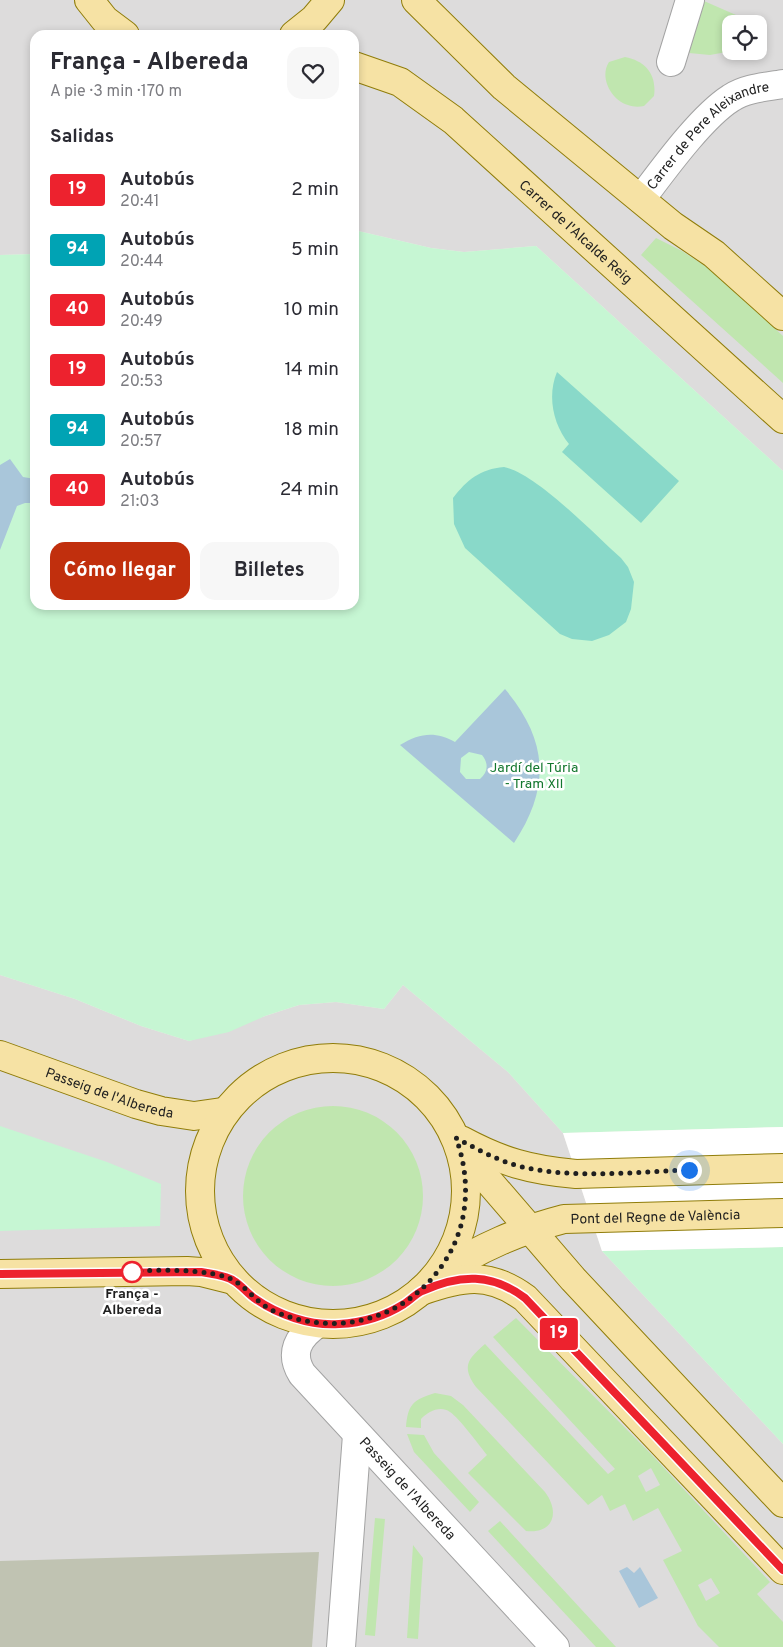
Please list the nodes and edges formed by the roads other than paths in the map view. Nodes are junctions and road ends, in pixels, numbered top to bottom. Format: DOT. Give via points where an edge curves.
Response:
graph roads {
  1 [pos="89,0"];
  2 [pos="330,0"];
  3 [pos="416,0"];
  4 [pos="690,0"];
  5 [pos="119,30"];
  6 [pos="300,30"];
  7 [pos="671,62"];
  8 [pos="359,68"];
  9 [pos="783,84"];
  10 [pos="641,199"];
  11 [pos="783,316"];
  12 [pos="783,419"];
  13 [pos="0,1055"];
  14 [pos="222,1112"];
  15 [pos="458,1143"];
  16 [pos="783,1168"];
  17 [pos="783,1213"];
  18 [pos="530,1228"];
  19 [pos="0,1274"];
  20 [pos="233,1280"];
  21 [pos="429,1283"];
  22 [pos="317,1324"];
  23 [pos="357,1435"];
  24 [pos="783,1503"];
  25 [pos="783,1570"];
  26 [pos="341,1647"];
  27 [pos="555,1647"];
  1 -- 5 [label="main road"];
  2 -- 6 [label="main road"];
  3 -- 10 [label="main road" via="504,87"];
  4 -- 7 [label="street"];
  8 -- 12 [label="main road, Carrer de l'Alcalde Reig" via="400,82 453,120"];
  9 -- 10 [label="street, Carrer de Pere Aleixandre" via="756,88 732,97 696,131"];
  10 -- 11 [label="main road" via="714,254"];
  13 -- 14 [label="main road, Passeig de l'Albereda" via="144,1107 194,1116"];
  14 -- 15 [label="main road" via="257,1082 292,1064 331,1058 370,1063 406,1080 435,1105"];
  14 -- 20 [label="main road" via="202,1167 200,1200 206,1232 219,1261"];
  15 -- 16 [label="main road" via="521,1166 576,1174"];
  15 -- 18 [label="main road"];
  15 -- 21 [label="main road" via="466,1182 464,1215 454,1247"];
  17 -- 18 [label="main road, Pont del Regne de València" via="591,1217 564,1219"];
  18 -- 21 [label="main road" via="486,1246"];
  18 -- 24 [label="main road" via="573,1279"];
  19 -- 20 [label="main road" via="187,1271"];
  20 -- 22 [label="main road" via="275,1312"];
  21 -- 22 [label="main road" via="403,1305 369,1319"];
  21 -- 25 [label="main road" via="480,1278 508,1285 525,1298"];
  22 -- 23 [label="street, Passeig de l'Albereda" via="300,1339 294,1354 296,1364"];
  23 -- 26 [label="street"];
  23 -- 27 [label="street, Passeig de l'Albereda"];
}
